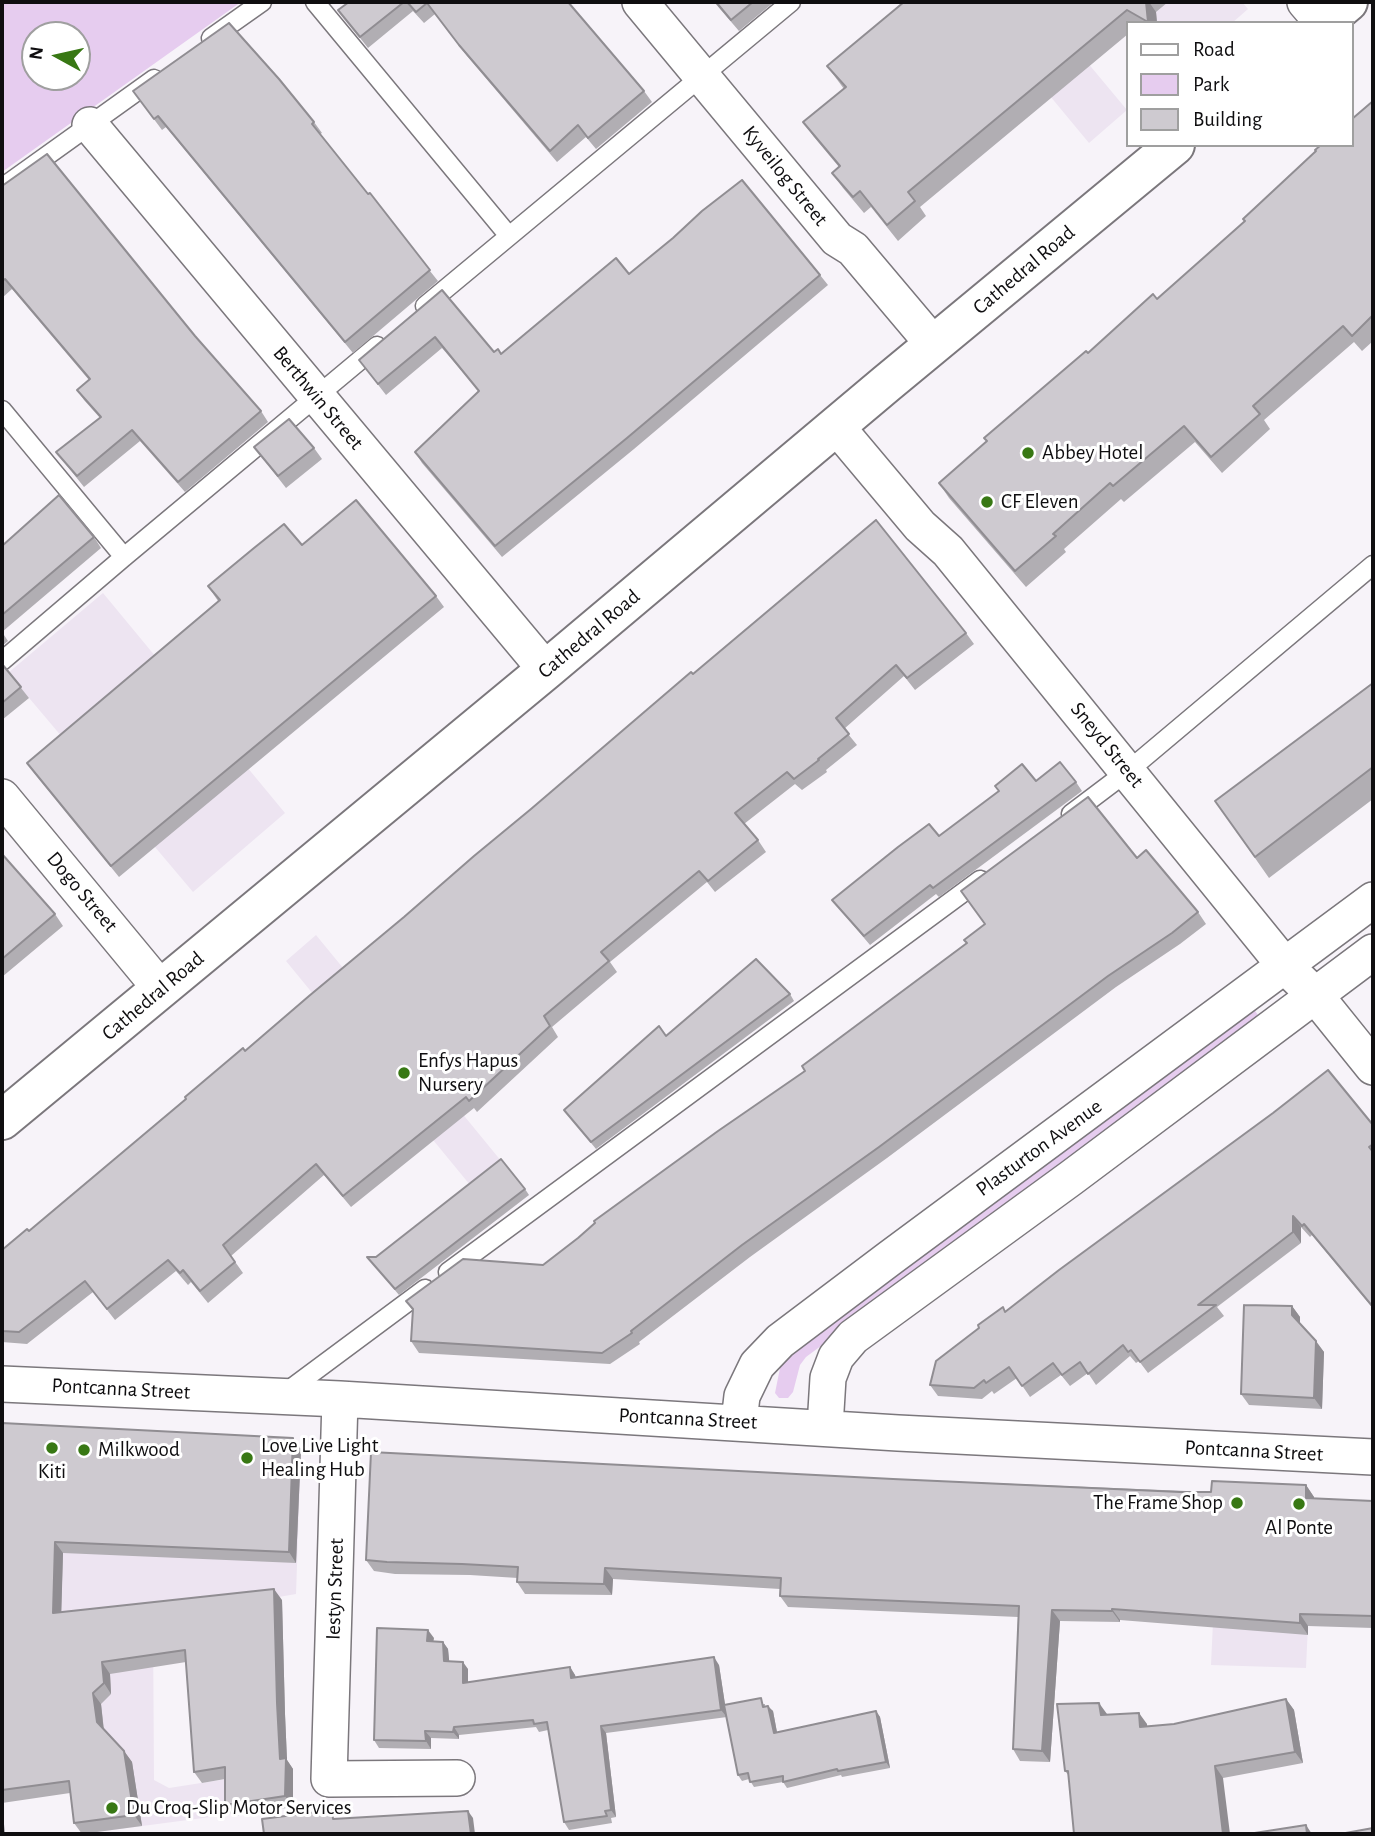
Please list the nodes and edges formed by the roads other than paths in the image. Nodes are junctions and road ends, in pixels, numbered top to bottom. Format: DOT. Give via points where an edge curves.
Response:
graph roads {
  1 [pos="262,2"];
  2 [pos="315,2"];
  3 [pos="640,2"];
  4 [pos="791,2"];
  5 [pos="1305,2"];
  6 [pos="1348,2"];
  7 [pos="1321,21"];
  8 [pos="1325,21"];
  9 [pos="195,50"];
  10 [pos="172,66"];
  11 [pos="702,75"];
  12 [pos="90,125"];
  13 [pos="1173,147"];
  14 [pos="2,188"];
  15 [pos="509,236"];
  16 [pos="415,315"];
  17 [pos="394,332"];
  18 [pos="934,345"];
  19 [pos="317,398"];
  20 [pos="2,410"];
  21 [pos="836,426"];
  22 [pos="124,556"];
  23 [pos="1373,565"];
  24 [pos="2,661"];
  25 [pos="546,670"];
  26 [pos="1128,771"];
  27 [pos="2,797"];
  28 [pos="1059,822"];
  29 [pos="992,872"];
  30 [pos="1373,901"];
  31 [pos="1373,952"];
  32 [pos="1285,966"];
  33 [pos="161,989"];
  34 [pos="1315,995"];
  35 [pos="1373,1067"];
  36 [pos="2,1120"];
  37 [pos="2,1384"];
  38 [pos="280,1397"];
  39 [pos="340,1399"];
  40 [pos="739,1422"];
  41 [pos="825,1427"];
  42 [pos="1373,1457"];
  43 [pos="457,1778"];
  1 -- 9 [label="lane"];
  2 -- 15 [label="lane"];
  3 -- 11 [label="street, Kyveilog Street"];
  4 -- 11 [label="lane"];
  5 -- 7 [label="street"];
  6 -- 8 [label="main road"];
  10 -- 12 [label="lane"];
  11 -- 15 [label="lane"];
  11 -- 18 [label="street, Kyveilog Street" via="837,239 853,249"];
  12 -- 14 [label="lane"];
  12 -- 19 [label="street, Berthwin Street"];
  13 -- 18 [label="main road, Cathedral Road"];
  15 -- 16 [label="lane"];
  17 -- 19 [label="lane"];
  18 -- 21 [label="main road, Cathedral Road"];
  19 -- 22 [label="lane"];
  19 -- 25 [label="street, Berthwin Street"];
  20 -- 22 [label="lane"];
  21 -- 25 [label="main road, Cathedral Road"];
  21 -- 26 [label="street, Sneyd Street" via="920,526 948,551"];
  22 -- 24 [label="lane"];
  23 -- 26 [label="lane"];
  25 -- 33 [label="main road, Cathedral Road"];
  26 -- 28 [label="lane"];
  26 -- 32 [label="street, Sneyd Street"];
  27 -- 33 [label="street, Dogo Street"];
  29 -- 38 [label="lane"];
  30 -- 32 [label="street, Plasturton Avenue"];
  31 -- 34 [label="street, Plasturton Avenue"];
  32 -- 34 [label="street, Sneyd Street"];
  32 -- 40 [label="street, Plasturton Avenue" via="780,1341 757,1365 742,1395"];
  33 -- 36 [label="main road, Cathedral Road"];
  34 -- 35 [label="street, Sneyd Street"];
  34 -- 41 [label="street, Plasturton Avenue" via="853,1337 836,1357 828,1378"];
  37 -- 38 [label="street, Pontcanna Street"];
  38 -- 39 [label="street, Pontcanna Street"];
  39 -- 40 [label="street, Pontcanna Street"];
  39 -- 43 [label="street, Iestyn Street" via="329,1779"];
  40 -- 41 [label="street, Pontcanna Street"];
  41 -- 42 [label="street, Pontcanna Street"];
}
